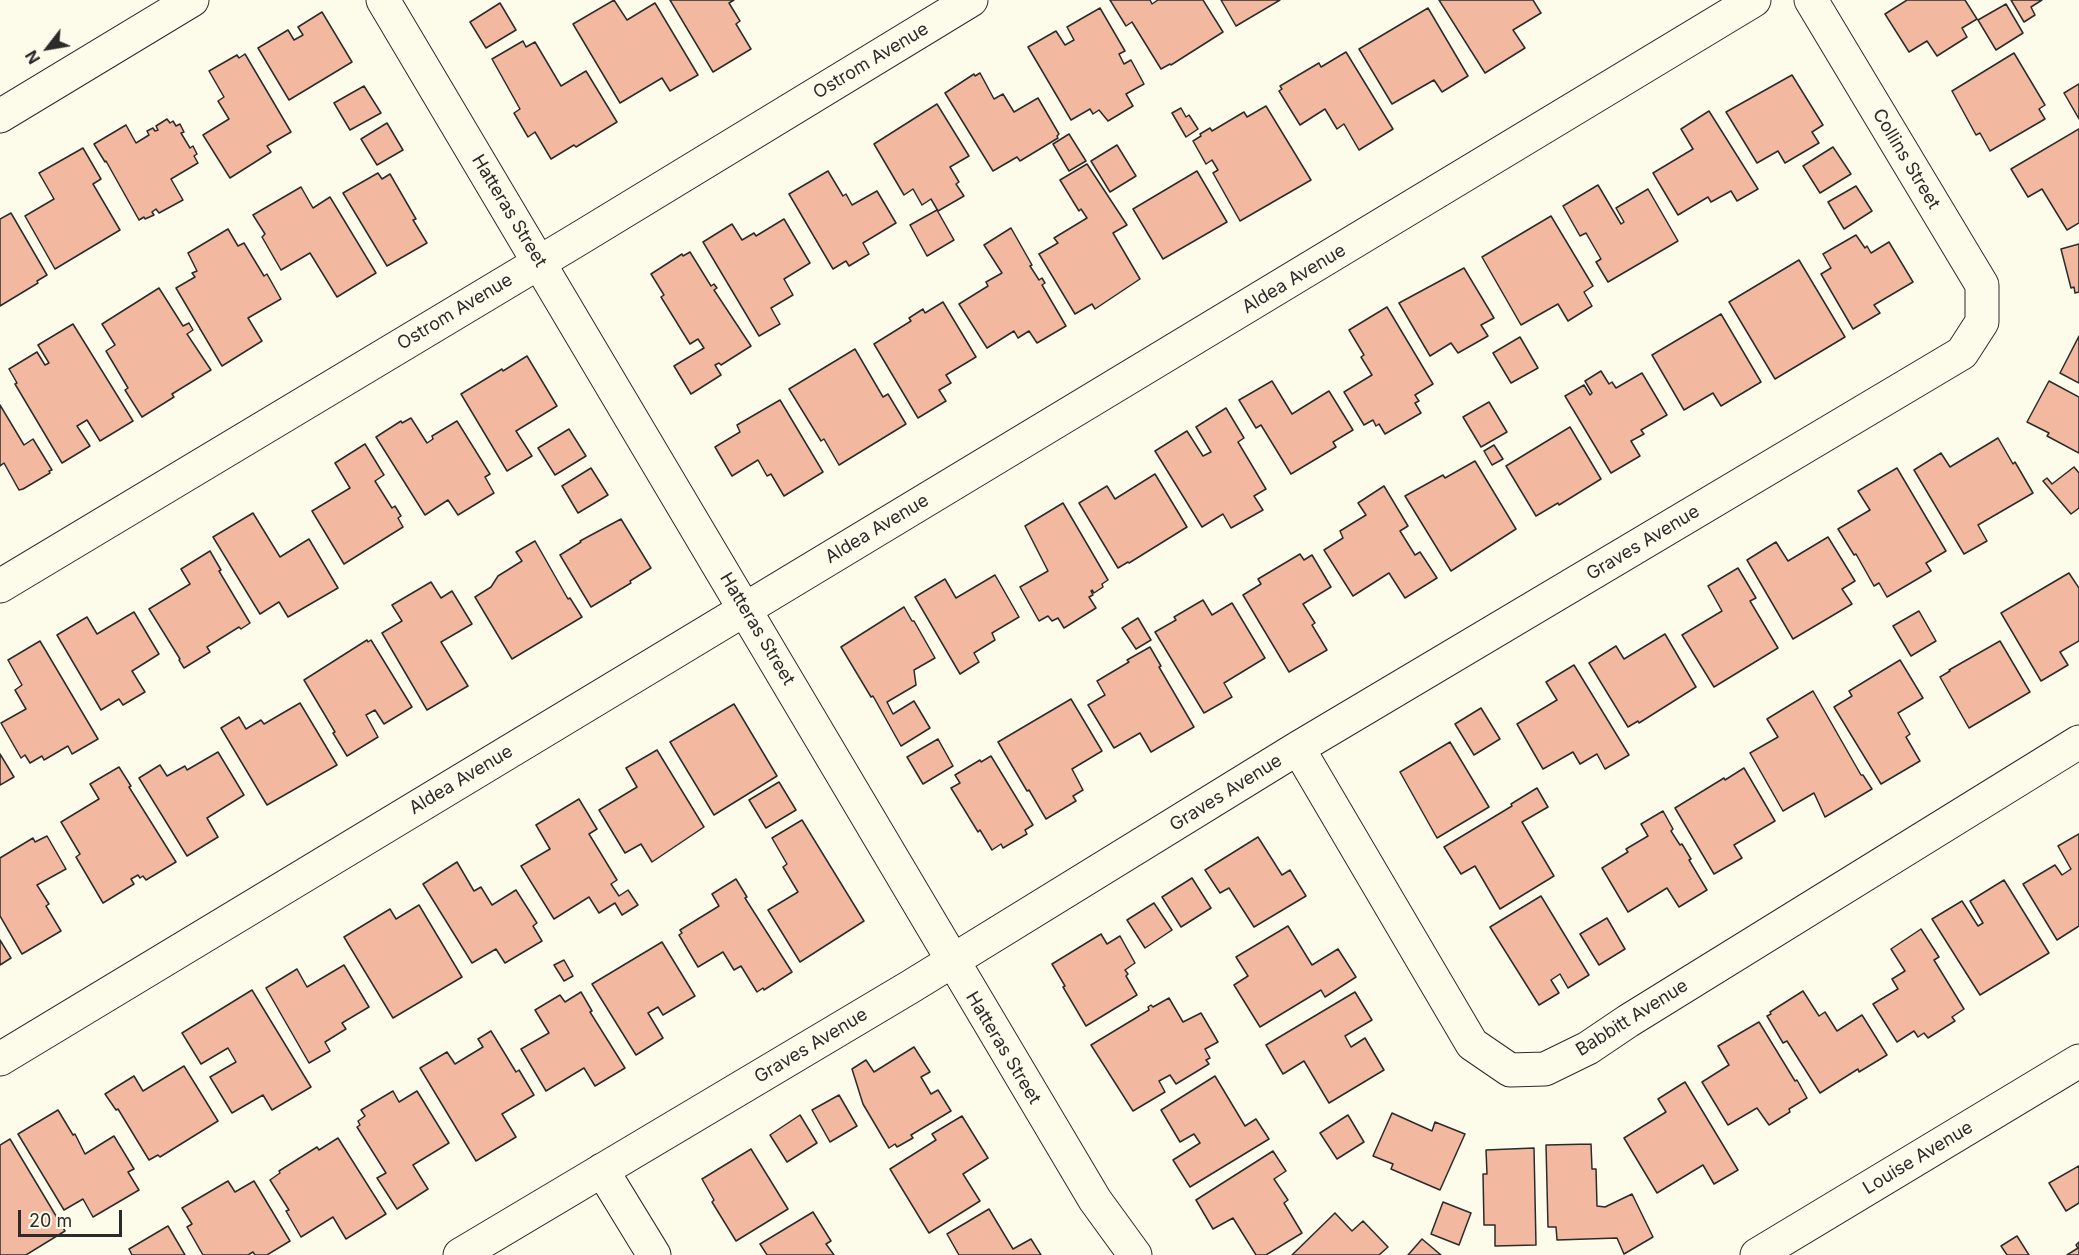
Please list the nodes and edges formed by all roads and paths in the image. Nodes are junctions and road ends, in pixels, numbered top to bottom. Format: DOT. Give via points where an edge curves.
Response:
graph roads {
  1 [pos="192,0"];
  2 [pos="383,0"];
  3 [pos="971,0"];
  4 [pos="1754,0"];
  5 [pos="1811,0"];
  6 [pos="0,116"];
  7 [pos="539,262"];
  8 [pos="1982,322"];
  9 [pos="0,585"];
  10 [pos="745,609"];
  11 [pos="2079,742"];
  12 [pos="1298,748"];
  13 [pos="952,962"];
  14 [pos="0,1059"];
  15 [pos="2079,1061"];
  16 [pos="602,1170"];
  17 [pos="460,1255"];
  18 [pos="654,1255"];
  19 [pos="1135,1255"];
  20 [pos="1757,1255"];
  1 -- 6 [label="street"];
  2 -- 7 [label="street, Hatteras Street"];
  3 -- 7 [label="street, Ostrom Avenue"];
  4 -- 10 [label="street, Aldea Avenue"];
  5 -- 8 [label="street, Collins Street" via="1982,285"];
  7 -- 9 [label="street, Ostrom Avenue"];
  7 -- 10 [label="street, Hatteras Street"];
  8 -- 12 [label="street, Graves Avenue" via="1962,353"];
  10 -- 13 [label="street, Hatteras Street"];
  10 -- 14 [label="street, Aldea Avenue"];
  11 -- 12 [label="street, Babbitt Avenue" via="1588,1048 1545,1069 1510,1070 1472,1044"];
  12 -- 13 [label="street, Graves Avenue"];
  13 -- 16 [label="street, Graves Avenue"];
  13 -- 19 [label="street, Hatteras Street" via="1095,1200"];
  15 -- 20 [label="street, Louise Avenue"];
  16 -- 17 [label="street, Graves Avenue"];
  16 -- 18 [label="street"];
}
